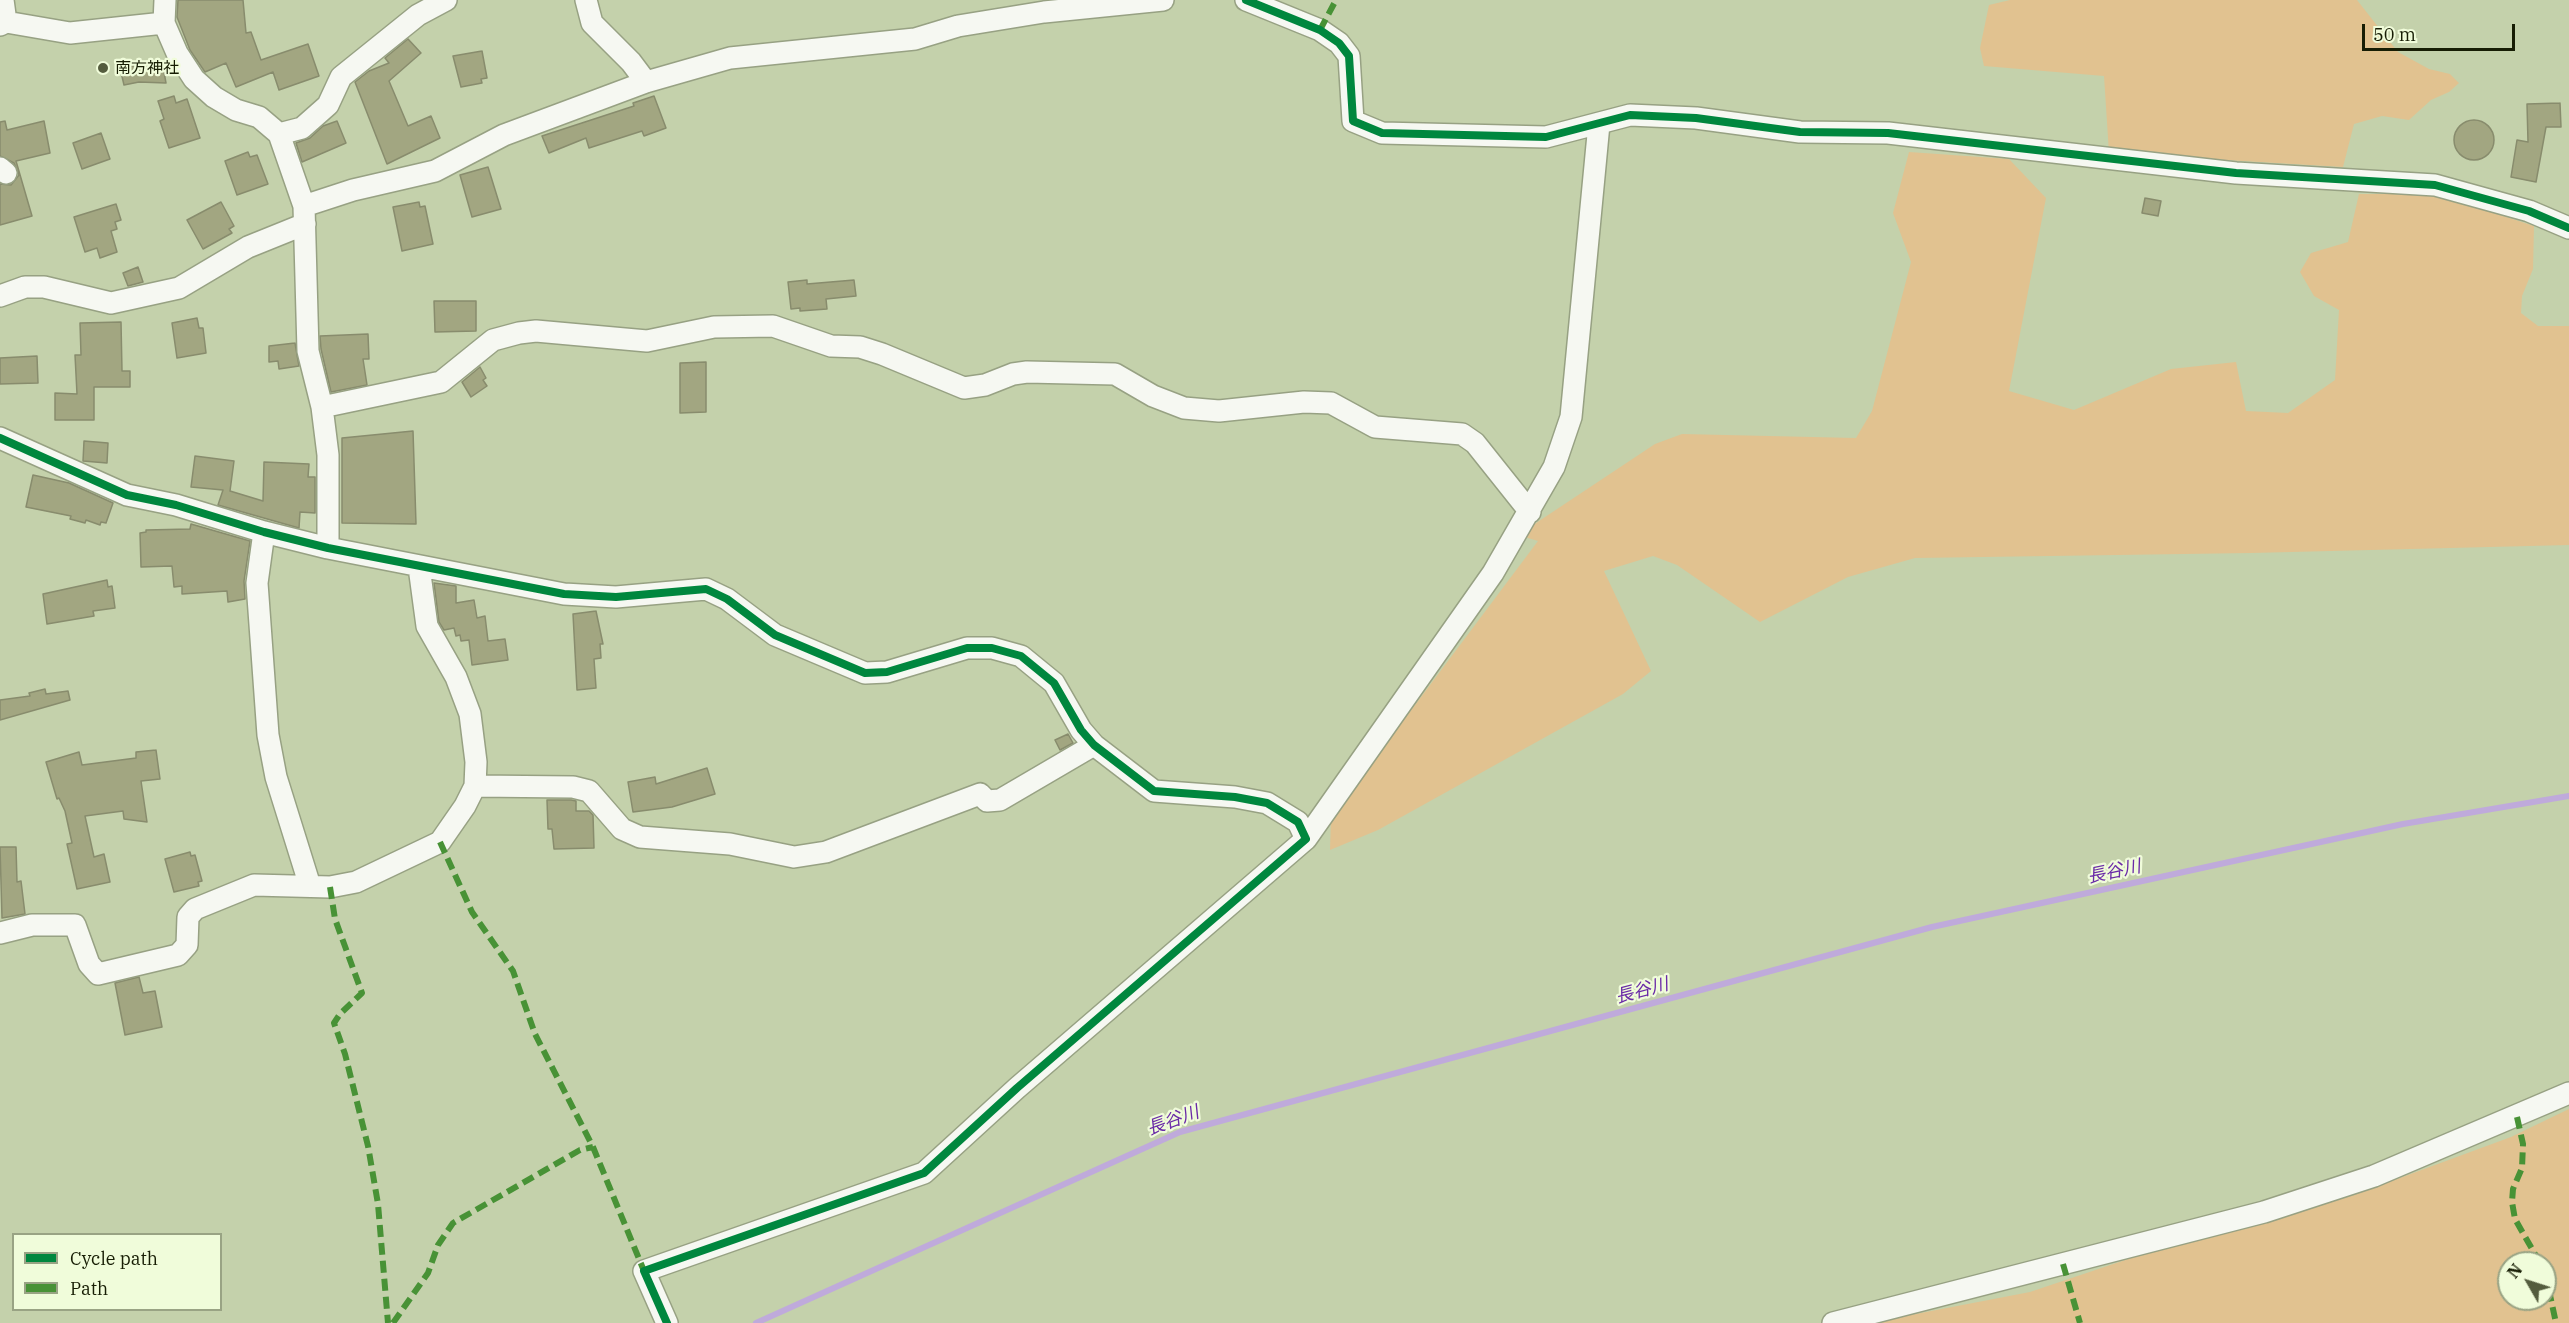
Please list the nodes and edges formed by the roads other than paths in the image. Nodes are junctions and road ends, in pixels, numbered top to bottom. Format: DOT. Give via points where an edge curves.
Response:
graph roads {
  1 [pos="3,0"];
  2 [pos="165,0"];
  3 [pos="446,0"];
  4 [pos="586,0"];
  5 [pos="1163,0"];
  6 [pos="1246,0"];
  7 [pos="164,23"];
  8 [pos="3,24"];
  9 [pos="646,82"];
  10 [pos="1599,124"];
  11 [pos="279,134"];
  12 [pos="304,215"];
  13 [pos="2569,228"];
  14 [pos="0,296"];
  15 [pos="322,407"];
  16 [pos="0,438"];
  17 [pos="1530,512"];
  18 [pos="264,532"];
  19 [pos="328,548"];
  20 [pos="419,567"];
  21 [pos="1094,745"];
  22 [pos="475,786"];
  23 [pos="1306,839"];
  24 [pos="310,886"];
  25 [pos="0,933"];
  26 [pos="2569,1093"];
  27 [pos="666,1323"];
  28 [pos="1833,1323"];
  1 -- 8 [label="street"];
  2 -- 7 [label="street"];
  3 -- 11 [label="street" via="418,15 341,77 328,105 302,128"];
  4 -- 9 [label="street" via="592,23"];
  5 -- 9 [label="street" via="1033,14 958,26 915,39 730,58"];
  6 -- 10 [label="street" via="1320,30 1339,44 1349,56 1353,121 1382,133 1546,137"];
  7 -- 8 [label="street" via="70,33"];
  7 -- 11 [label="street" via="194,79 214,97 259,117"];
  9 -- 12 [label="street" via="504,135 435,171 352,190"];
  10 -- 13 [label="street" via="1630,115 1696,118 1800,132 1888,133 2236,173 2434,185 2529,211"];
  10 -- 17 [label="street" via="1571,417 1554,467"];
  11 -- 12 [label="street"];
  12 -- 14 [label="street" via="179,288 111,303 44,287 25,287"];
  12 -- 15 [label="street" via="308,351"];
  15 -- 17 [label="street" via="441,382 493,340 519,333 536,331 647,341 714,327 772,326 831,346 882,354 964,388 985,386 1027,372 1115,374 1184,408 1219,411 1331,403 1375,427 1462,434 1475,443"];
  15 -- 19 [label="street" via="328,455"];
  16 -- 18 [label="street" via="127,495 176,505"];
  17 -- 23 [label="street" via="1493,573"];
  18 -- 19 [label="street"];
  18 -- 24 [label="street" via="256,582 268,735 276,777"];
  19 -- 20 [label="street"];
  20 -- 21 [label="street" via="564,594 616,597 706,589 727,599 775,635 865,673 887,672 967,648 992,648 1021,656 1054,684"];
  20 -- 22 [label="street" via="427,626 456,678 470,714"];
  21 -- 22 [label="street" via="1000,800 987,801 980,794 826,852 794,857 730,844 640,837 622,829 589,791 573,787"];
  21 -- 23 [label="street" via="1154,792 1235,796 1267,803 1298,822"];
  22 -- 24 [label="street" via="440,842 356,882"];
  23 -- 27 [label="street" via="924,1173 644,1271"];
  24 -- 25 [label="street" via="254,885 195,909 188,917 187,945 178,955 98,974 89,964 75,925 32,925"];
  26 -- 28 [label="street" via="2374,1176 2264,1212"];
}
